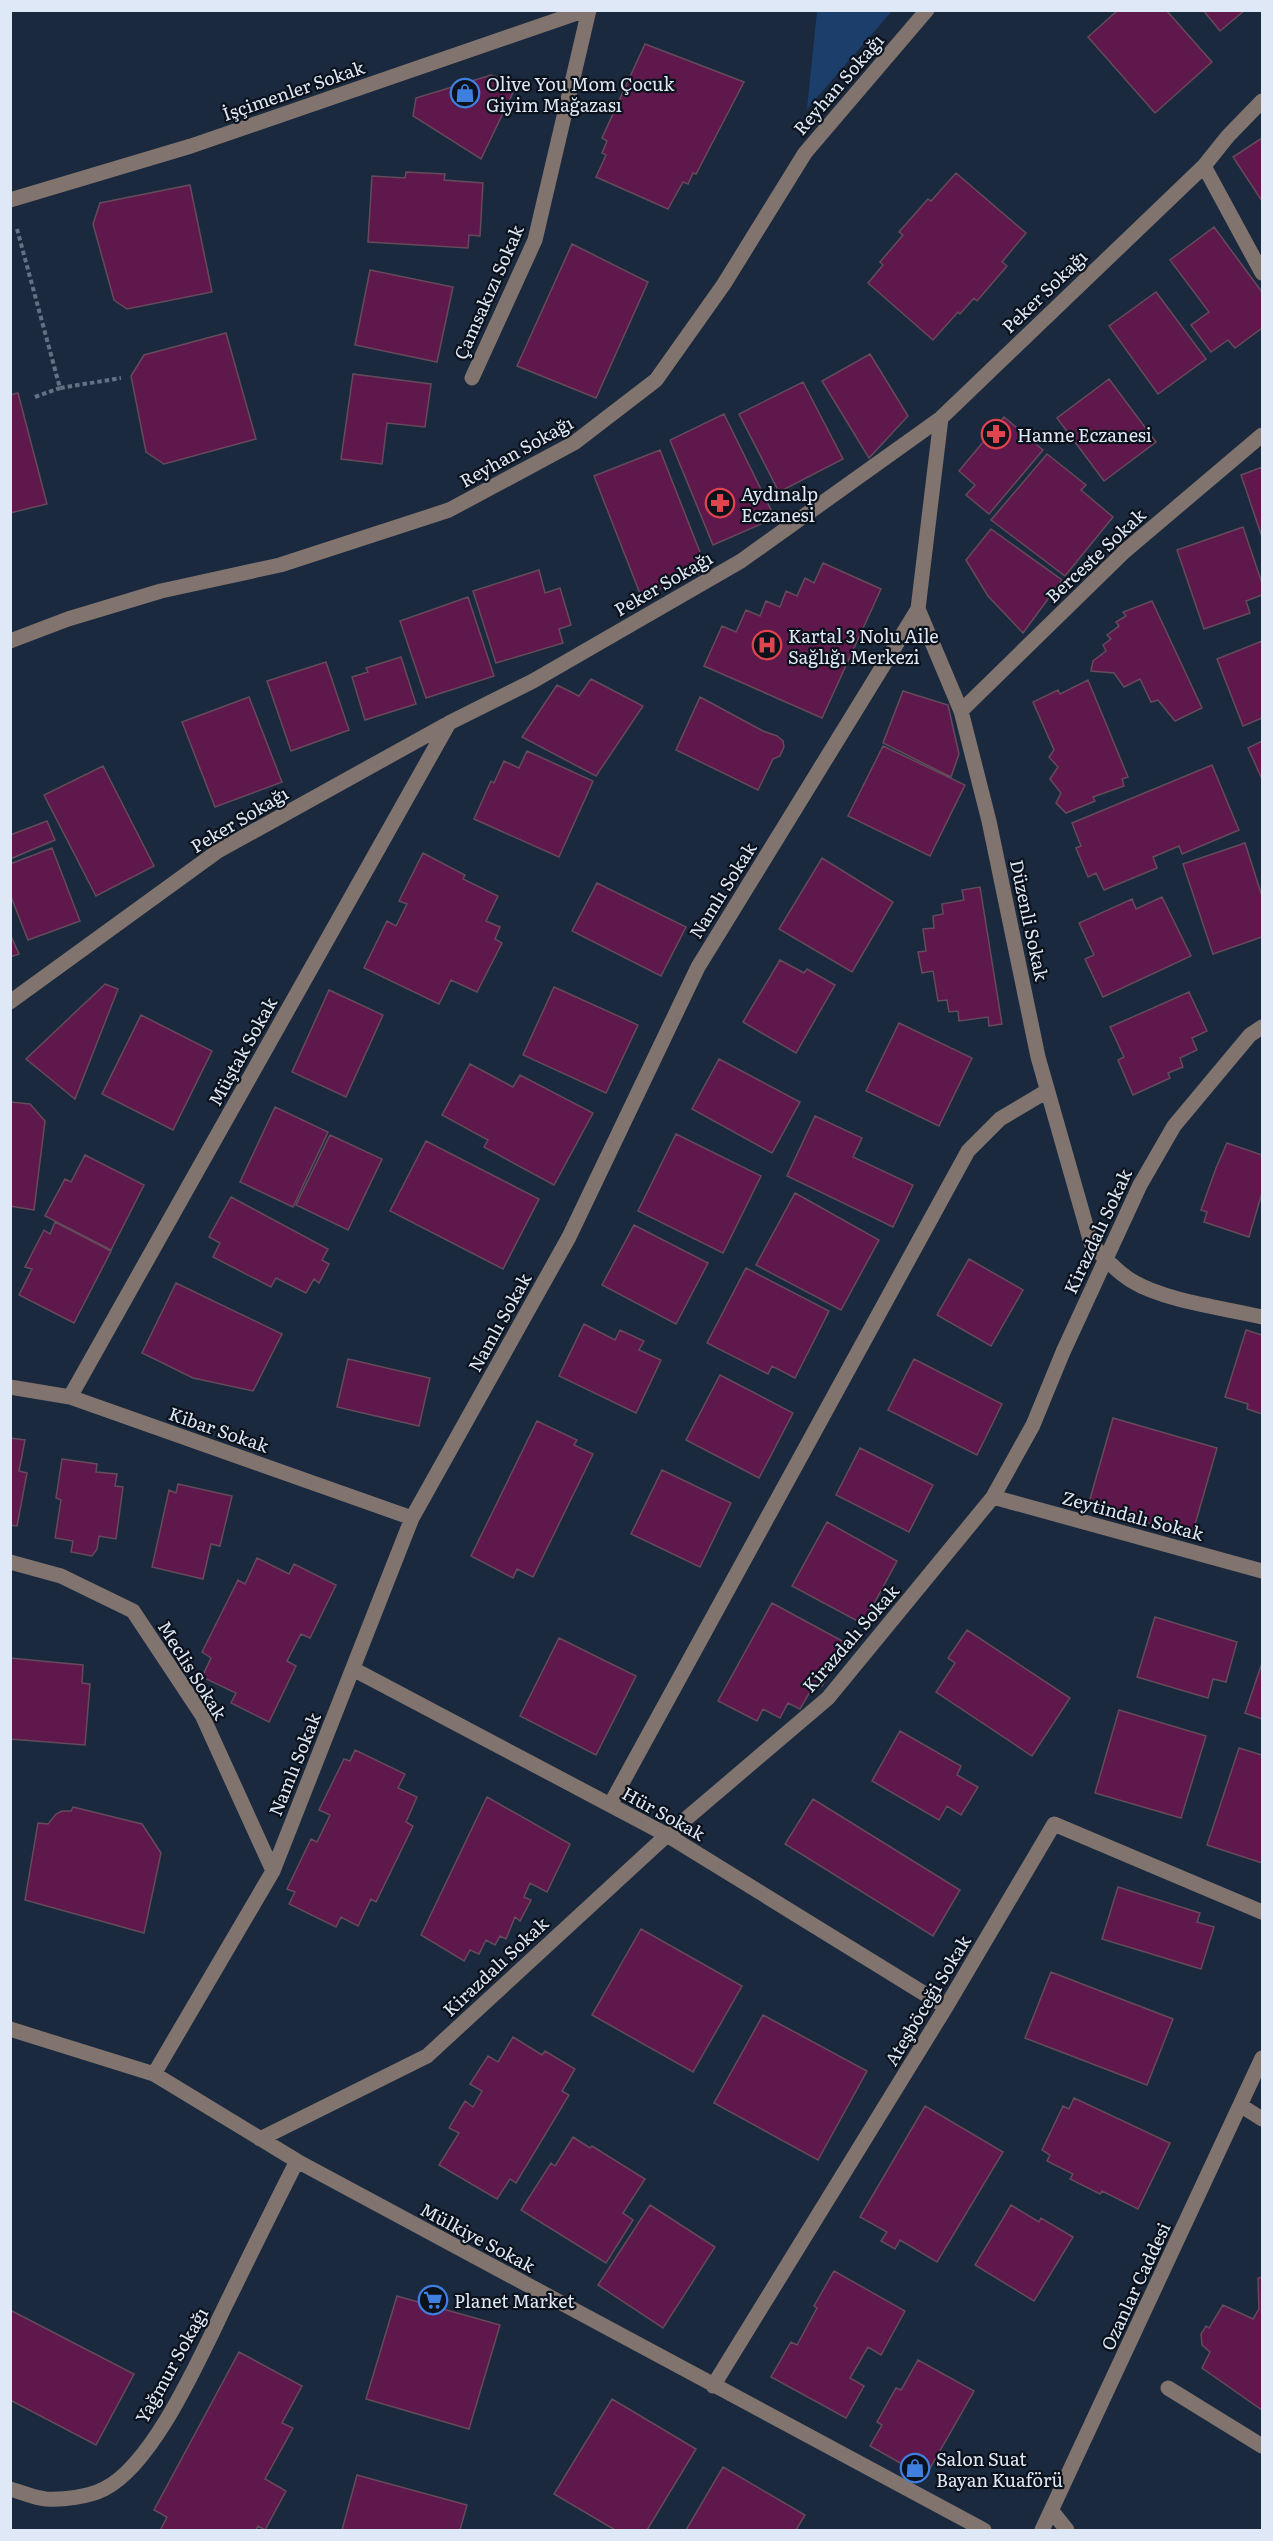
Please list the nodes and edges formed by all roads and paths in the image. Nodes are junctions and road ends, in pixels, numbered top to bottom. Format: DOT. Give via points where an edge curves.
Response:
graph roads {
  1 [pos="588,10"];
  2 [pos="927,10"];
  3 [pos="1263,101"];
  4 [pos="1204,166"];
  5 [pos="10,200"];
  6 [pos="16,227"];
  7 [pos="1263,273"];
  8 [pos="121,378"];
  9 [pos="472,378"];
  10 [pos="60,388"];
  11 [pos="35,397"];
  12 [pos="941,418"];
  13 [pos="1263,435"];
  14 [pos="918,609"];
  15 [pos="10,641"];
  16 [pos="961,711"];
  17 [pos="449,723"];
  18 [pos="10,1002"];
  19 [pos="1263,1027"];
  20 [pos="1047,1091"];
  21 [pos="1104,1258"];
  22 [pos="1263,1317"];
  23 [pos="10,1387"];
  24 [pos="70,1397"];
  25 [pos="993,1497"];
  26 [pos="412,1518"];
  27 [pos="10,1562"];
  28 [pos="1263,1570"];
  29 [pos="353,1669"];
  30 [pos="610,1805"];
  31 [pos="667,1834"];
  32 [pos="273,1870"];
  33 [pos="1263,1912"];
  34 [pos="946,2007"];
  35 [pos="10,2029"];
  36 [pos="1263,2058"];
  37 [pos="154,2074"];
  38 [pos="1240,2105"];
  39 [pos="1263,2120"];
  40 [pos="260,2139"];
  41 [pos="297,2161"];
  42 [pos="713,2386"];
  43 [pos="1168,2388"];
  44 [pos="1263,2446"];
  45 [pos="10,2489"];
  46 [pos="1051,2511"];
  47 [pos="984,2530"];
  48 [pos="1042,2530"];
  49 [pos="1067,2530"];
  1 -- 5 [label="street, İşçimenler Sokak" via="191,146"];
  1 -- 9 [label="street, Çamsakızı Sokak" via="535,240"];
  2 -- 15 [label="street, Reyhan Sokağı" via="805,153 724,284 656,380 574,443 449,510 280,565 161,591"];
  3 -- 4 [label="street, Peker Sokağı"];
  4 -- 7 [label="street"];
  4 -- 12 [label="street, Peker Sokağı"];
  6 -- 10 [label="path"];
  8 -- 10 [label="path"];
  10 -- 11 [label="path"];
  12 -- 14 [label="street, Düzenli Sokak"];
  12 -- 17 [label="street, Peker Sokağı" via="741,561 533,681"];
  13 -- 16 [label="street, Berceste Sokak" via="1125,551"];
  14 -- 16 [label="street, Düzenli Sokak"];
  14 -- 26 [label="street, Namlı Sokak" via="698,967 569,1237"];
  16 -- 20 [label="street, Düzenli Sokak" via="989,821"];
  17 -- 18 [label="street, Peker Sokağı" via="218,851"];
  17 -- 24 [label="street, Müştak Sokak"];
  19 -- 21 [label="street, Kirazdalı Sokak" via="1250,1035 1174,1126"];
  20 -- 21 [label="street, Düzenli Sokak" via="1091,1243"];
  20 -- 30 [label="street" via="1000,1119 968,1150"];
  21 -- 22 [label="street, Düzenli Sokak" via="1133,1281 1169,1296"];
  21 -- 25 [label="street, Kirazdalı Sokak" via="1033,1425"];
  23 -- 24 [label="street, Kibar Sokak"];
  24 -- 26 [label="street, Kibar Sokak"];
  25 -- 28 [label="street, Zeytindalı Sokak"];
  25 -- 31 [label="street, Kirazdalı Sokak" via="828,1698"];
  26 -- 29 [label="street, Namlı Sokak"];
  27 -- 32 [label="street, Meclis Sokak" via="61,1576 133,1611 202,1715"];
  29 -- 30 [label="street, Hür Sokak"];
  29 -- 32 [label="street, Namlı Sokak"];
  30 -- 31 [label="street, Hür Sokak"];
  31 -- 34 [label="street, Hür Sokak"];
  31 -- 40 [label="street, Kirazdalı Sokak" via="427,2056"];
  32 -- 37 [label="street, Namlı Sokak"];
  33 -- 34 [label="street, Ateşböceği Sokak" via="1054,1824"];
  34 -- 42 [label="street, Ateşböceği Sokak"];
  35 -- 37 [label="street, Mülkiye Sokak"];
  36 -- 38 [label="street, Ozanlar Caddesi"];
  37 -- 40 [label="street, Mülkiye Sokak"];
  38 -- 39 [label="street"];
  38 -- 46 [label="street, Ozanlar Caddesi"];
  40 -- 41 [label="street, Mülkiye Sokak"];
  41 -- 42 [label="street, Mülkiye Sokak"];
  41 -- 45 [label="street, Yağmur Sokağı" via="192,2372 150,2443 131,2467 117,2482 81,2496 44,2499"];
  42 -- 47 [label="street, Mülkiye Sokak"];
  43 -- 44 [label="street"];
  46 -- 48 [label="street, Ozanlar Caddesi"];
  46 -- 49 [label="street"];
}
